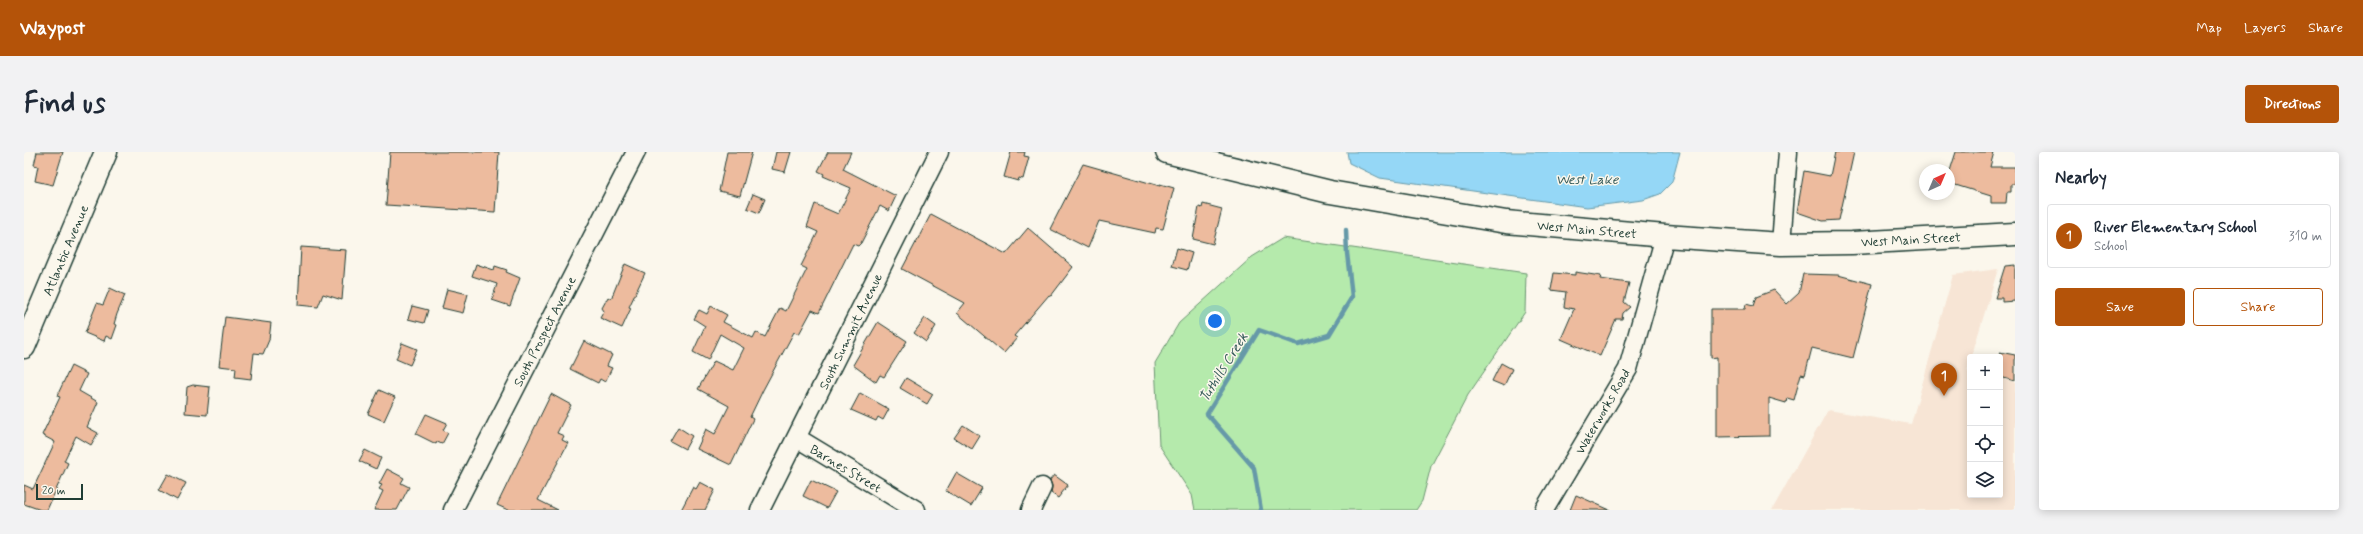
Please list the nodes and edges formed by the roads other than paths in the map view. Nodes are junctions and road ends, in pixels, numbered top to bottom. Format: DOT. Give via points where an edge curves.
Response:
graph roads {
  1 [pos="106,152"];
  2 [pos="636,152"];
  3 [pos="939,152"];
  4 [pos="1167,152"];
  5 [pos="1788,152"];
  6 [pos="2015,234"];
  7 [pos="1665,236"];
  8 [pos="1781,244"];
  9 [pos="24,347"];
  10 [pos="797,438"];
  11 [pos="1042,487"];
  12 [pos="453,510"];
  13 [pos="760,510"];
  14 [pos="916,510"];
  15 [pos="1031,510"];
  16 [pos="1544,510"];
  1 -- 9 [label="main road, Atlantic Avenue"];
  2 -- 12 [label="street, South Prospect Avenue"];
  3 -- 10 [label="street, South Summit Avenue"];
  4 -- 7 [label="main road, West Main Street" via="1330,192 1432,210 1506,222"];
  5 -- 8 [label="street"];
  6 -- 8 [label="main road, West Main Street" via="1852,243"];
  7 -- 8 [label="main road, West Main Street"];
  7 -- 16 [label="street, Waterworks Road" via="1628,369"];
  10 -- 13 [label="street, South Summit Avenue"];
  10 -- 14 [label="street, Barnes Street"];
  11 -- 15 [label="street"];
}
